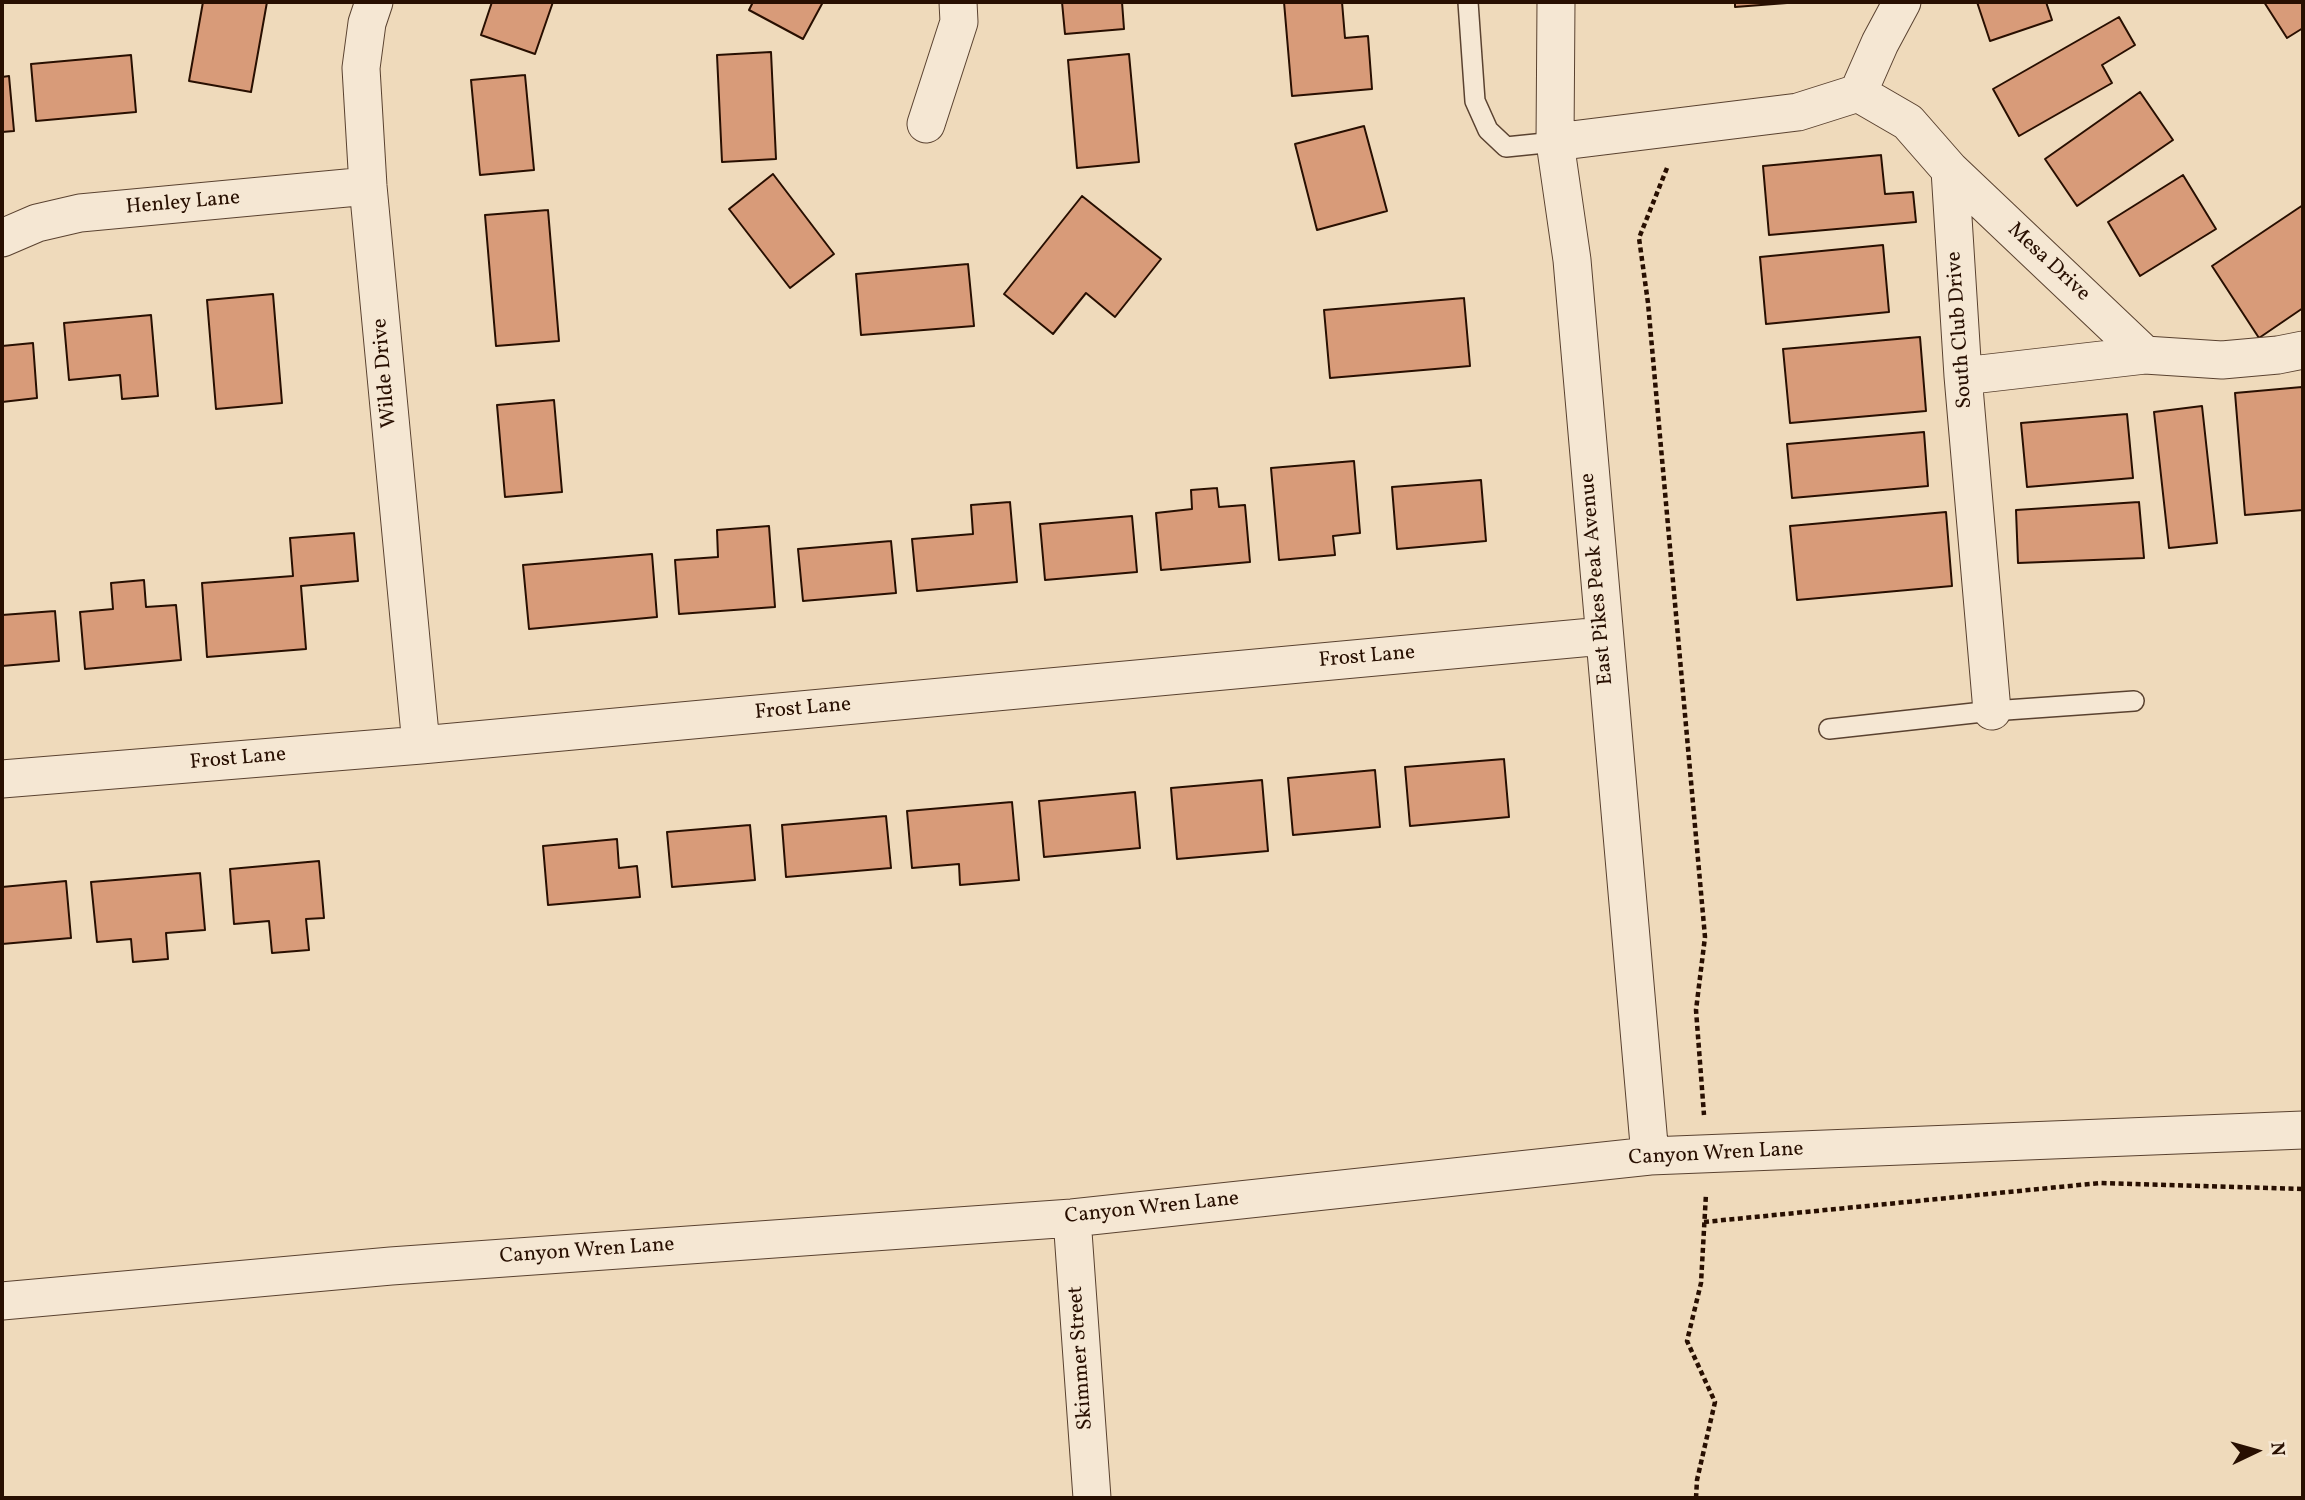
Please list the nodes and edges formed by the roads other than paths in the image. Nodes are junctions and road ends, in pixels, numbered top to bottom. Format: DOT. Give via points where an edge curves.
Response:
graph roads {
  1 [pos="374,2"];
  2 [pos="958,2"];
  3 [pos="1468,2"];
  4 [pos="1556,2"];
  5 [pos="1902,2"];
  6 [pos="1858,93"];
  7 [pos="926,124"];
  8 [pos="1555,142"];
  9 [pos="1950,170"];
  10 [pos="368,186"];
  11 [pos="2,238"];
  12 [pos="2303,350"];
  13 [pos="2145,355"];
  14 [pos="1964,376"];
  15 [pos="1603,636"];
  16 [pos="2134,701"];
  17 [pos="1992,712"];
  18 [pos="1829,729"];
  19 [pos="421,745"];
  20 [pos="2,779"];
  21 [pos="2303,1130"];
  22 [pos="1650,1156"];
  23 [pos="1072,1218"];
  24 [pos="2,1301"];
  25 [pos="1092,1498"];
  1 -- 10 [label="street, Wilde Drive" via="360,68"];
  2 -- 7 [label="street" via="959,22"];
  3 -- 8 [label="lane" via="1475,101 1488,130 1506,147"];
  4 -- 8 [label="street, East Pikes Peak Avenue"];
  5 -- 6 [label="street"];
  6 -- 8 [label="street" via="1798,112"];
  6 -- 9 [label="street" via="1908,122"];
  8 -- 15 [label="street, East Pikes Peak Avenue" via="1572,260"];
  9 -- 13 [label="street, Mesa Drive"];
  9 -- 14 [label="street, South Club Drive"];
  10 -- 11 [label="street, Henley Lane" via="80,213 37,223"];
  10 -- 19 [label="street, Wilde Drive"];
  12 -- 13 [label="street" via="2221,359"];
  13 -- 14 [label="street"];
  14 -- 17 [label="street, South Club Drive"];
  15 -- 19 [label="street, Frost Lane"];
  15 -- 22 [label="street, East Pikes Peak Avenue"];
  16 -- 17 [label="lane"];
  17 -- 18 [label="lane"];
  19 -- 20 [label="street, Frost Lane"];
  21 -- 22 [label="street, Canyon Wren Lane"];
  22 -- 23 [label="street, Canyon Wren Lane"];
  23 -- 24 [label="street, Canyon Wren Lane" via="391,1266"];
  23 -- 25 [label="street, Skimmer Street"];
}
